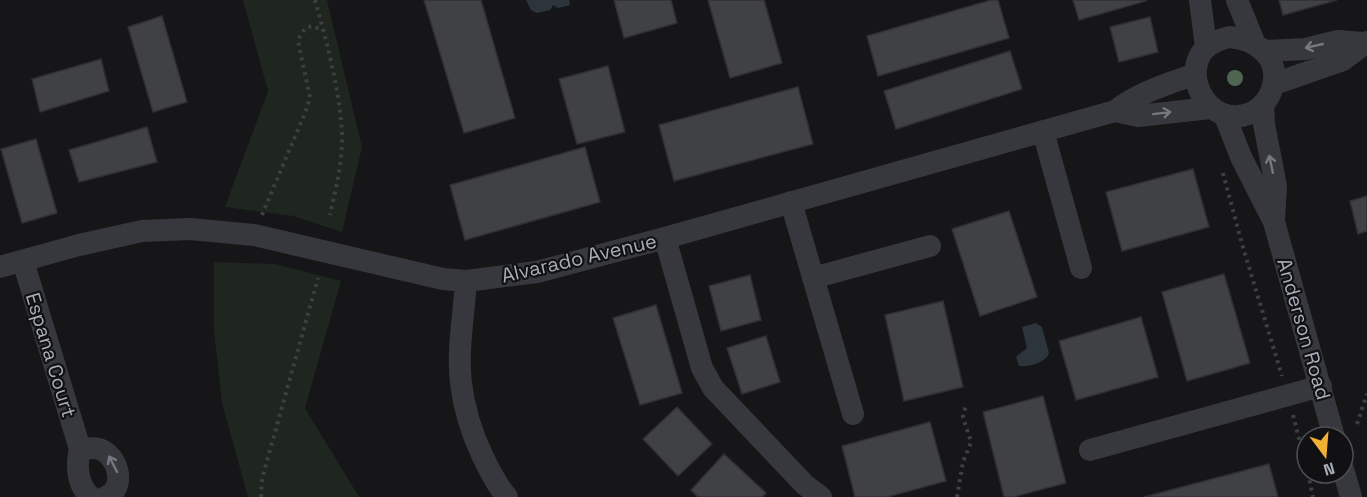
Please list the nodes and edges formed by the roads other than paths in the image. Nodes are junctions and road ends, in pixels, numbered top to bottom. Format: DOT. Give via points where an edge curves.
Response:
graph roads {
  1 [pos="1200,0"];
  2 [pos="1237,0"];
  3 [pos="1365,43"];
  4 [pos="1206,47"];
  5 [pos="1259,47"];
  6 [pos="1196,74"];
  7 [pos="1274,84"];
  8 [pos="1263,104"];
  9 [pos="1115,111"];
  10 [pos="1218,112"];
  11 [pos="1043,131"];
  12 [pos="791,202"];
  13 [pos="1274,222"];
  14 [pos="665,238"];
  15 [pos="930,246"];
  16 [pos="23,261"];
  17 [pos="0,267"];
  18 [pos="1081,268"];
  19 [pos="813,278"];
  20 [pos="466,281"];
  21 [pos="1321,386"];
  22 [pos="853,414"];
  23 [pos="1331,425"];
  24 [pos="80,449"];
  25 [pos="1090,450"];
  26 [pos="91,497"];
  27 [pos="106,497"];
  28 [pos="507,497"];
  29 [pos="821,497"];
  1 -- 4 [label="street"];
  2 -- 5 [label="street"];
  3 -- 5 [label="street, one-way" via="1338,41 1305,49"];
  3 -- 7 [label="street" via="1343,60"];
  4 -- 5 [label="street" via="1229,37 1243,38"];
  4 -- 6 [label="street"];
  5 -- 7 [label="street" via="1271,62"];
  6 -- 9 [label="street, Alvarado Avenue" via="1162,84"];
  6 -- 10 [label="street" via="1197,86"];
  7 -- 8 [label="street"];
  8 -- 10 [label="street" via="1236,117"];
  13 -- 8 [label="street, Anderson Road, one-way" via="1276,186"];
  9 -- 10 [label="street, Alvarado Avenue, one-way" via="1138,116"];
  9 -- 11 [label="street, Alvarado Avenue"];
  10 -- 13 [label="street, Anderson Road"];
  11 -- 12 [label="street, Alvarado Avenue"];
  11 -- 18 [label="street"];
  12 -- 14 [label="street, Alvarado Avenue"];
  12 -- 19 [label="street"];
  13 -- 21 [label="street, Anderson Road"];
  14 -- 20 [label="street, Alvarado Avenue" via="537,272"];
  14 -- 29 [label="street" via="702,368 713,388"];
  15 -- 19 [label="street"];
  16 -- 17 [label="street, Alvarado Avenue"];
  16 -- 20 [label="street, Alvarado Avenue" via="142,231 190,229 254,235"];
  16 -- 24 [label="street, Espana Court"];
  19 -- 22 [label="street"];
  20 -- 28 [label="street" via="460,382 477,444"];
  21 -- 23 [label="street, Anderson Road"];
  21 -- 25 [label="street"];
  24 -- 26 [label="street, Espana Court" via="76,465"];
  27 -- 24 [label="street, one-way" via="118,488 115,464 99,449"];
}
